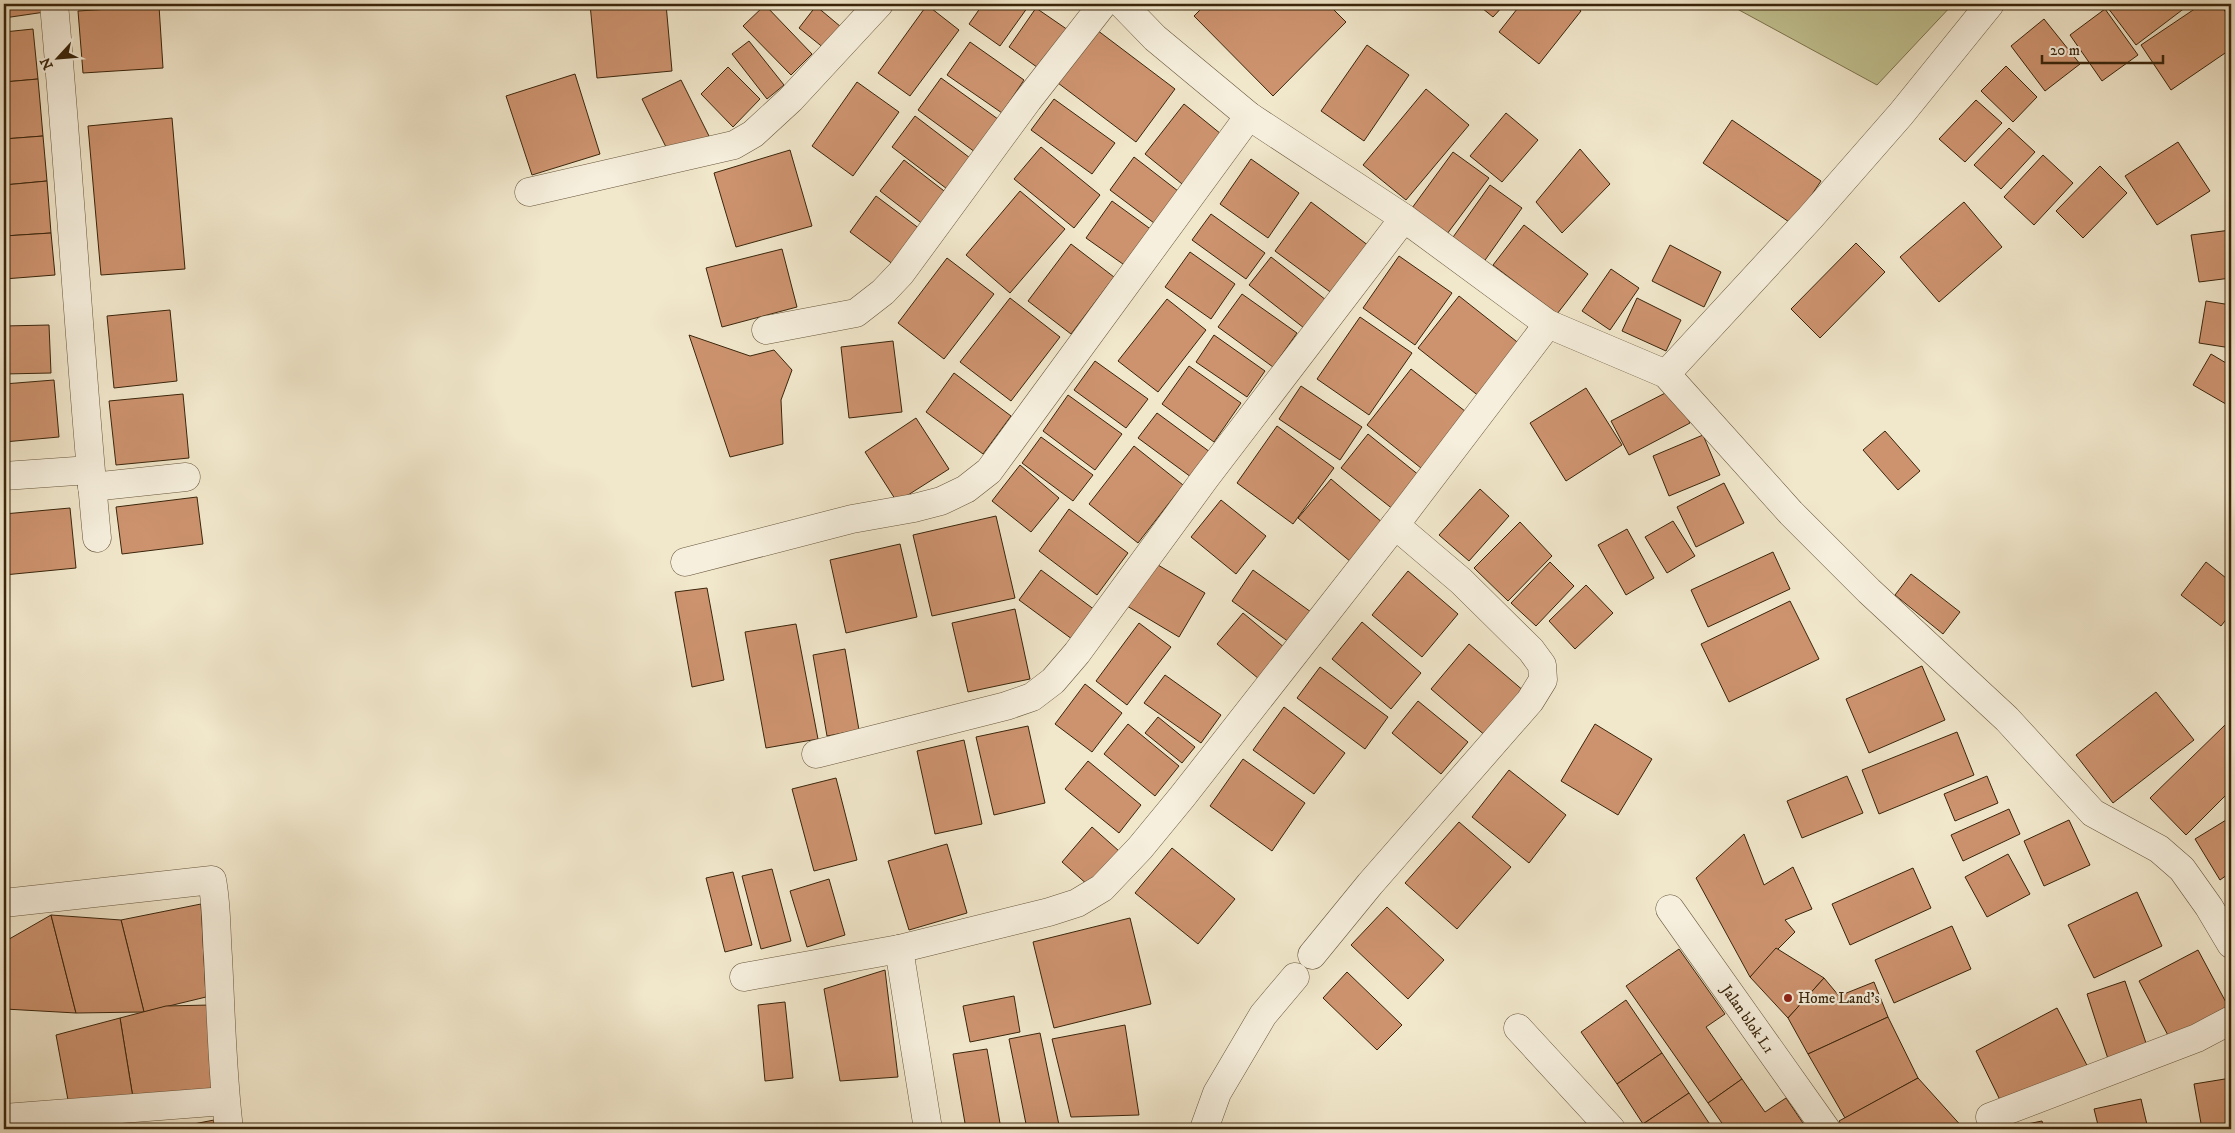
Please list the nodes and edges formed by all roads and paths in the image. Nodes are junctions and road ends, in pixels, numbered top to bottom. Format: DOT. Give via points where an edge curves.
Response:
graph roads {
  1 [pos="54,4"];
  2 [pos="879,4"];
  3 [pos="1103,4"];
  4 [pos="1122,4"];
  5 [pos="1990,4"];
  6 [pos="1248,116"];
  7 [pos="529,192"];
  8 [pos="1404,218"];
  9 [pos="1548,324"];
  10 [pos="766,330"];
  11 [pos="1666,374"];
  12 [pos="4,476"];
  13 [pos="186,477"];
  14 [pos="91,479"];
  15 [pos="1395,525"];
  16 [pos="97,538"];
  17 [pos="685,562"];
  18 [pos="816,754"];
  19 [pos="4,903"];
  20 [pos="1670,909"];
  21 [pos="2231,944"];
  22 [pos="899,949"];
  23 [pos="1312,955"];
  24 [pos="744,978"];
  25 [pos="1295,978"];
  26 [pos="2231,1020"];
  27 [pos="1518,1028"];
  28 [pos="225,1101"];
  29 [pos="1990,1117"];
  30 [pos="4,1118"];
  31 [pos="229,1129"];
  32 [pos="928,1129"];
  33 [pos="1204,1129"];
  34 [pos="1611,1129"];
  35 [pos="1826,1129"];
  1 -- 14 [label="street"];
  2 -- 7 [label="street" via="790,99 753,134 734,145"];
  3 -- 10 [label="street" via="884,292 856,313"];
  4 -- 6 [label="street" via="1155,38"];
  5 -- 11 [label="street" via="1901,114"];
  6 -- 8 [label="street"];
  6 -- 17 [label="street" via="989,471 966,489 941,501 852,519"];
  8 -- 9 [label="street"];
  8 -- 18 [label="street" via="1053,681 1032,697 1006,706"];
  9 -- 11 [label="street"];
  9 -- 15 [label="street"];
  11 -- 21 [label="street" via="1791,513 1869,591 2007,719 2093,813 2159,849 2182,869"];
  12 -- 14 [label="street"];
  13 -- 14 [label="street"];
  14 -- 16 [label="street"];
  15 -- 22 [label="street" via="1182,797 1102,888 1049,912"];
  15 -- 23 [label="street" via="1460,581 1531,650 1542,665 1543,680 1530,702"];
  19 -- 28 [label="street" via="212,880 217,904"];
  20 -- 35 [label="street, Jalan blok L1"];
  22 -- 24 [label="street"];
  22 -- 32 [label="street"];
  25 -- 33 [label="street" via="1263,1015 1217,1093"];
  26 -- 29 [label="street" via="2189,1042"];
  27 -- 34 [label="street"];
  28 -- 30 [label="street"];
  28 -- 31 [label="street"];
}
